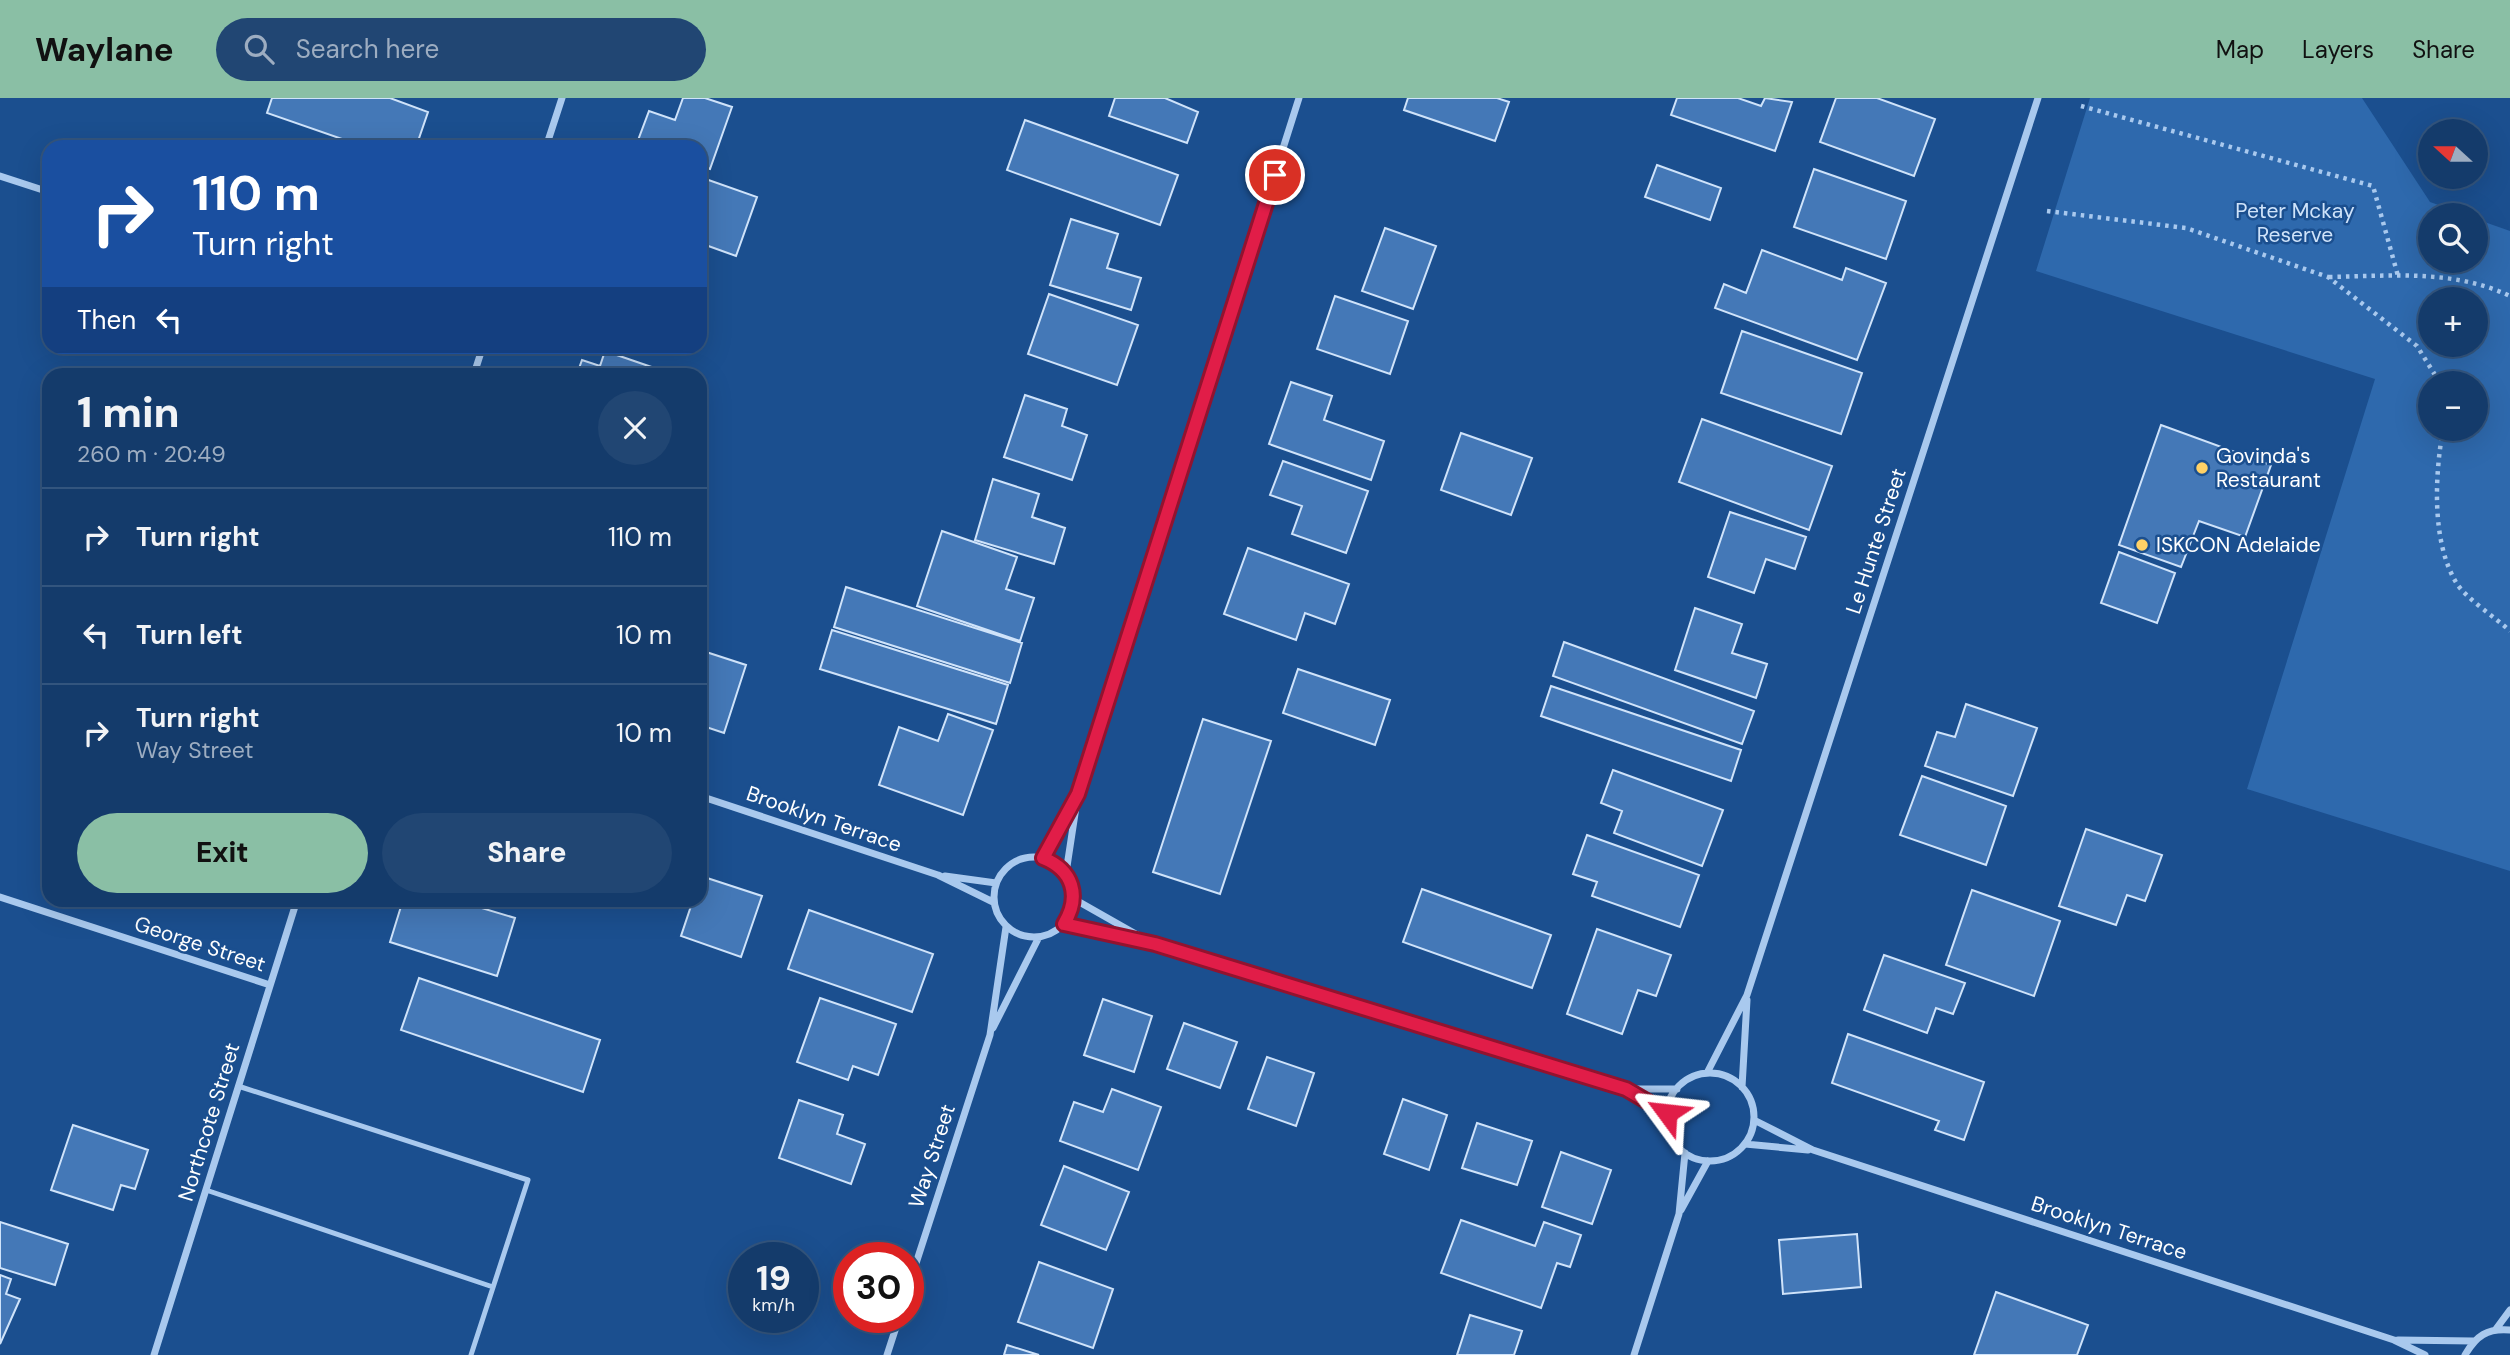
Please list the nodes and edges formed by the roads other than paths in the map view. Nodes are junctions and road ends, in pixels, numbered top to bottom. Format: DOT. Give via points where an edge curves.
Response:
graph roads {
  1 [pos="562,98"];
  2 [pos="1299,98"];
  3 [pos="2038,98"];
  4 [pos="548,140"];
  5 [pos="0,176"];
  6 [pos="42,190"];
  7 [pos="1078,794"];
  8 [pos="707,798"];
  9 [pos="1043,858"];
  10 [pos="1066,873"];
  11 [pos="938,876"];
  12 [pos="996,883"];
  13 [pos="0,897"];
  14 [pos="1074,899"];
  15 [pos="993,902"];
  16 [pos="295,907"];
  17 [pos="1064,924"];
  18 [pos="1006,927"];
  19 [pos="1040,937"];
  20 [pos="1155,944"];
  21 [pos="270,985"];
  22 [pos="1748,995"];
  23 [pos="990,1035"];
  24 [pos="1707,1073"];
  25 [pos="238,1086"];
  26 [pos="1742,1087"];
  27 [pos="1626,1089"];
  28 [pos="1677,1089"];
  29 [pos="1667,1113"];
  30 [pos="1754,1120"];
  31 [pos="1745,1144"];
  32 [pos="1813,1150"];
  33 [pos="1685,1153"];
  34 [pos="1708,1161"];
  35 [pos="206,1190"];
  36 [pos="1679,1214"];
  37 [pos="923,1242"];
  38 [pos="493,1287"];
  39 [pos="2510,1310"];
  40 [pos="2496,1329"];
  41 [pos="2510,1330"];
  42 [pos="894,1333"];
  43 [pos="2394,1340"];
  44 [pos="2473,1341"];
  45 [pos="154,1355"];
  46 [pos="471,1355"];
  47 [pos="887,1355"];
  48 [pos="1634,1355"];
  49 [pos="2425,1355"];
  50 [pos="2465,1355"];
  1 -- 4 [label="street"];
  2 -- 7 [label="street"];
  3 -- 22 [label="street, Le Hunte Street"];
  5 -- 6 [label="street"];
  7 -- 9 [label="street"];
  7 -- 10 [label="street"];
  8 -- 11 [label="street, Brooklyn Terrace"];
  9 -- 10 [label="street"];
  9 -- 12 [label="street" via="1014,862"];
  10 -- 14 [label="street"];
  11 -- 12 [label="street, Brooklyn Terrace"];
  11 -- 15 [label="street, Brooklyn Terrace"];
  12 -- 15 [label="street"];
  13 -- 21 [label="street, George Street"];
  14 -- 17 [label="street"];
  14 -- 20 [label="street"];
  15 -- 18 [label="street"];
  16 -- 21 [label="street, Northcote Street"];
  17 -- 19 [label="street"];
  17 -- 20 [label="street"];
  18 -- 19 [label="street" via="1025,937"];
  18 -- 23 [label="street, Way Street"];
  19 -- 23 [label="street, Way Street"];
  20 -- 27 [label="street"];
  21 -- 25 [label="street, Northcote Street"];
  22 -- 24 [label="street, Le Hunte Street"];
  22 -- 26 [label="street, Le Hunte Street"];
  23 -- 37 [label="street, Way Street"];
  24 -- 26 [label="street" via="1720,1074"];
  24 -- 28 [label="street"];
  25 -- 35 [label="street, Northcote Street"];
  25 -- 38 [label="lane" via="528,1180"];
  26 -- 30 [label="street"];
  27 -- 28 [label="street"];
  27 -- 29 [label="street"];
  28 -- 29 [label="street"];
  29 -- 33 [label="street" via="1671,1136"];
  30 -- 31 [label="street"];
  30 -- 32 [label="street, Brooklyn Terrace"];
  31 -- 32 [label="street, Brooklyn Terrace"];
  31 -- 34 [label="street" via="1734,1154"];
  32 -- 43 [label="street, Brooklyn Terrace"];
  33 -- 34 [label="street"];
  33 -- 36 [label="street"];
  34 -- 36 [label="street"];
  35 -- 38 [label="lane"];
  35 -- 45 [label="street, Northcote Street"];
  36 -- 48 [label="street"];
  38 -- 46 [label="lane"];
  39 -- 40 [label="street"];
  40 -- 41 [label="street"];
  40 -- 44 [label="street"];
  42 -- 47 [label="street"];
  43 -- 44 [label="street, Brooklyn Terrace"];
  43 -- 49 [label="street, Brooklyn Terrace"];
  44 -- 50 [label="street"];
}
